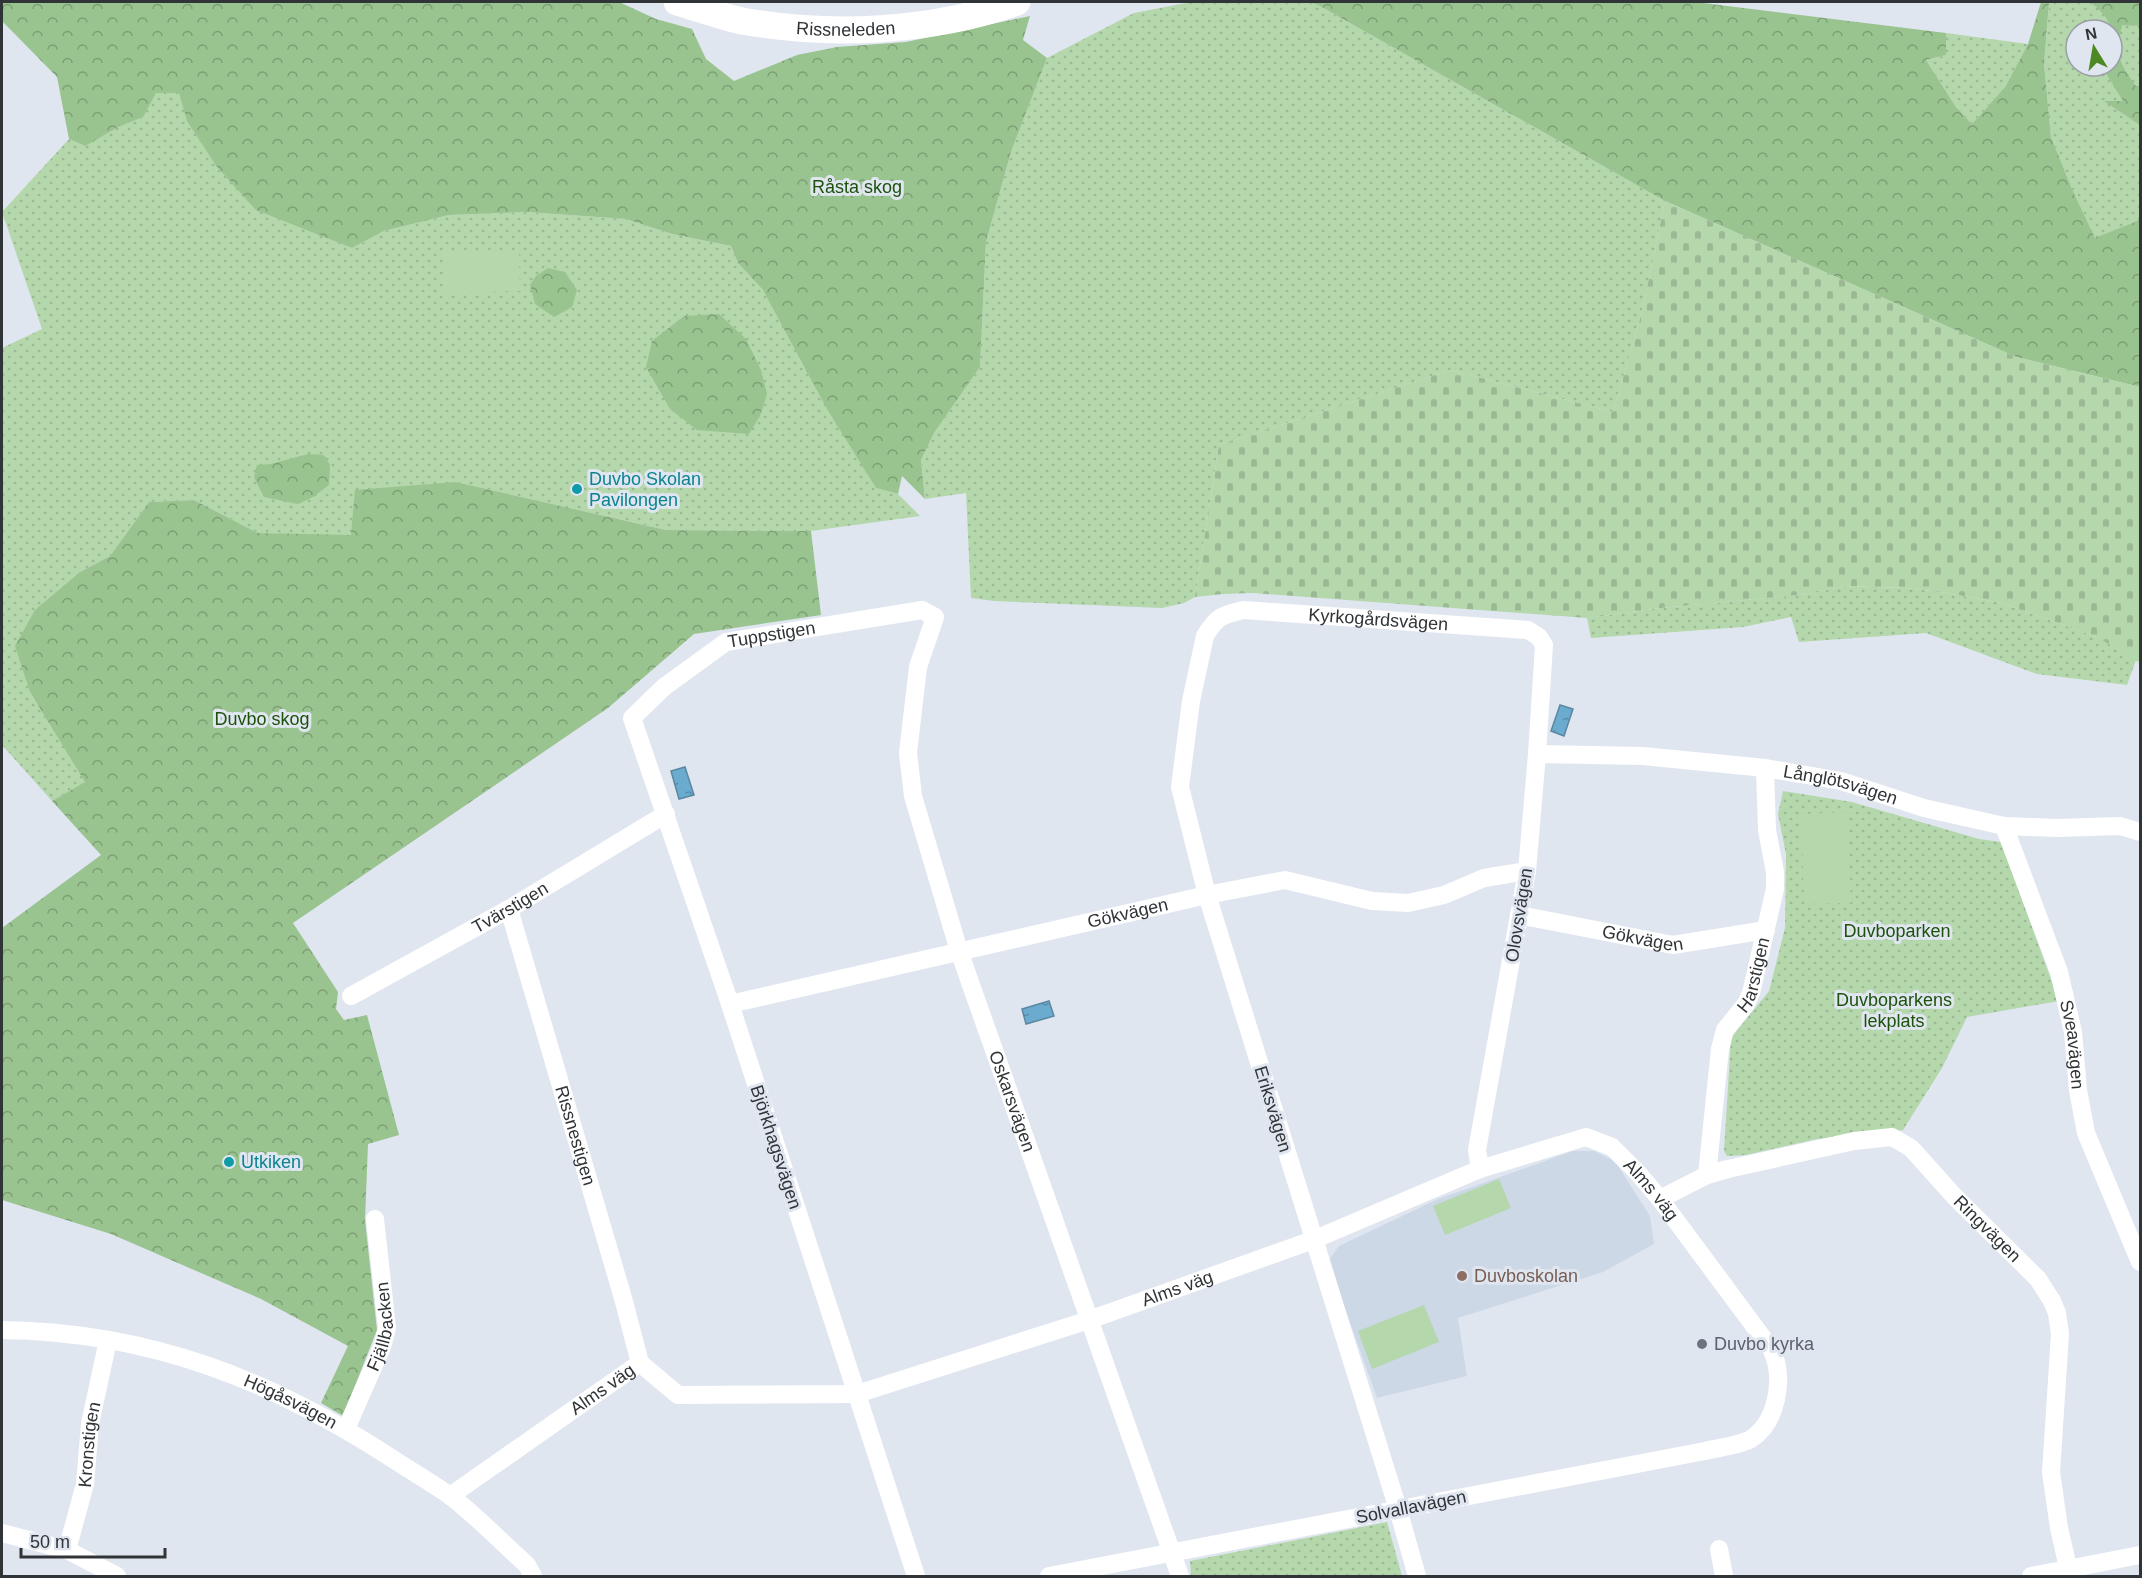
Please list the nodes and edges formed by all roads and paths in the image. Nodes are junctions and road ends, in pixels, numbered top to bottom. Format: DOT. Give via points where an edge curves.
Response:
graph roads {
  1 [pos="677,2"];
  2 [pos="1017,2"];
  3 [pos="935,617"];
  4 [pos="1205,636"];
  5 [pos="1543,658"];
  6 [pos="632,718"];
  7 [pos="1537,754"];
  8 [pos="1765,768"];
  9 [pos="666,814"];
  10 [pos="2004,826"];
  11 [pos="2140,832"];
  12 [pos="1527,871"];
  13 [pos="1207,895"];
  14 [pos="508,909"];
  15 [pos="1519,915"];
  16 [pos="1766,930"];
  17 [pos="959,951"];
  18 [pos="351,996"];
  19 [pos="730,1004"];
  20 [pos="1480,1169"];
  21 [pos="1707,1175"];
  22 [pos="1660,1199"];
  23 [pos="375,1219"];
  24 [pos="1313,1240"];
  25 [pos="2140,1262"];
  26 [pos="1089,1320"];
  27 [pos="2,1330"];
  28 [pos="108,1340"];
  29 [pos="640,1363"];
  30 [pos="857,1394"];
  31 [pos="1767,1423"];
  32 [pos="346,1429"];
  33 [pos="450,1496"];
  34 [pos="1398,1509"];
  35 [pos="2,1533"];
  36 [pos="1719,1549"];
  37 [pos="67,1550"];
  38 [pos="1172,1552"];
  39 [pos="2140,1555"];
  40 [pos="2069,1574"];
  41 [pos="117,1576"];
  42 [pos="533,1576"];
  43 [pos="916,1576"];
  44 [pos="1049,1576"];
  45 [pos="1180,1576"];
  46 [pos="1417,1576"];
  47 [pos="1724,1576"];
  48 [pos="2031,1576"];
  1 -- 2 [label="street, Rissneleden" via="741,20 816,30 897,28 987,12"];
  3 -- 6 [label="street, Tuppstigen" via="922,610 726,642 664,687"];
  3 -- 17 [label="street, Oskarsvägen" via="918,667 908,753 914,796"];
  4 -- 5 [label="street, Kyrkogårdsvägen" via="1222,615 1243,610 1528,630 1544,645"];
  4 -- 13 [label="street, Eriksvägen" via="1191,701 1180,787"];
  5 -- 7 [label="street, Olovsvägen"];
  6 -- 9 [label="street, Björkhagsvägen"];
  7 -- 8 [label="street, Långlötsvägen" via="1643,756"];
  7 -- 12 [label="street, Olovsvägen"];
  8 -- 10 [label="street, Långlötsvägen" via="1841,781 1924,808"];
  8 -- 16 [label="street, Harstigen" via="1767,830 1775,872"];
  9 -- 14 [label="street, Tvärstigen"];
  9 -- 19 [label="street, Björkhagsvägen"];
  10 -- 11 [label="street, Långlötsvägen" via="2120,826"];
  10 -- 25 [label="street, Sveavägen" via="2059,972 2073,1032 2086,1133"];
  12 -- 13 [label="street, Gökvägen" via="1484,878 1444,895 1408,903 1372,902 1286,880"];
  12 -- 15 [label="street, Olovsvägen"];
  13 -- 17 [label="street, Gökvägen"];
  13 -- 24 [label="street, Eriksvägen"];
  14 -- 18 [label="street, Tvärstigen"];
  14 -- 29 [label="street, Rissnestigen"];
  15 -- 16 [label="street, Gökvägen" via="1673,945"];
  15 -- 20 [label="street, Olovsvägen" via="1477,1150"];
  16 -- 21 [label="street, Harstigen" via="1751,993 1725,1030 1720,1049"];
  17 -- 19 [label="street, Gökvägen"];
  17 -- 26 [label="street, Oskarsvägen"];
  19 -- 30 [label="street, Björkhagsvägen"];
  20 -- 22 [label="street, Alms väg" via="1586,1137 1611,1147"];
  20 -- 24 [label="street, Alms väg"];
  21 -- 22 [label="street, Ringvägen"];
  21 -- 40 [label="street, Ringvägen" via="1854,1141 1892,1137 1911,1148 2038,1279 2057,1313 2060,1334 2051,1472"];
  22 -- 31 [label="street, Alms väg" via="1772,1352 1777,1396"];
  23 -- 32 [label="street, Fjällbacken" via="387,1328"];
  24 -- 26 [label="street, Alms väg"];
  24 -- 34 [label="street, Eriksvägen"];
  26 -- 30 [label="street, Alms väg"];
  26 -- 38 [label="street, Oskarsvägen"];
  27 -- 28 [label="street, Högåsvägen"];
  28 -- 32 [label="street, Högåsvägen" via="176,1354 218,1368"];
  28 -- 37 [label="street, Kronstigen" via="90,1424 85,1484"];
  29 -- 30 [label="street, Alms väg" via="678,1395"];
  29 -- 33 [label="street, Alms väg"];
  30 -- 43 [label="street, Björkhagsvägen"];
  31 -- 34 [label="street, Solvallavägen" via="1750,1439 1705,1451"];
  32 -- 33 [label="street, Högåsvägen"];
  33 -- 42 [label="street, Högåsvägen" via="527,1565"];
  34 -- 38 [label="street, Solvallavägen"];
  34 -- 46 [label="street, Eriksvägen"];
  35 -- 37 [label="street"];
  36 -- 47 [label="street"];
  37 -- 41 [label="street"];
  38 -- 44 [label="street, Solvallavägen"];
  38 -- 45 [label="street, Oskarsvägen"];
  39 -- 40 [label="street"];
  40 -- 48 [label="street"];
}
